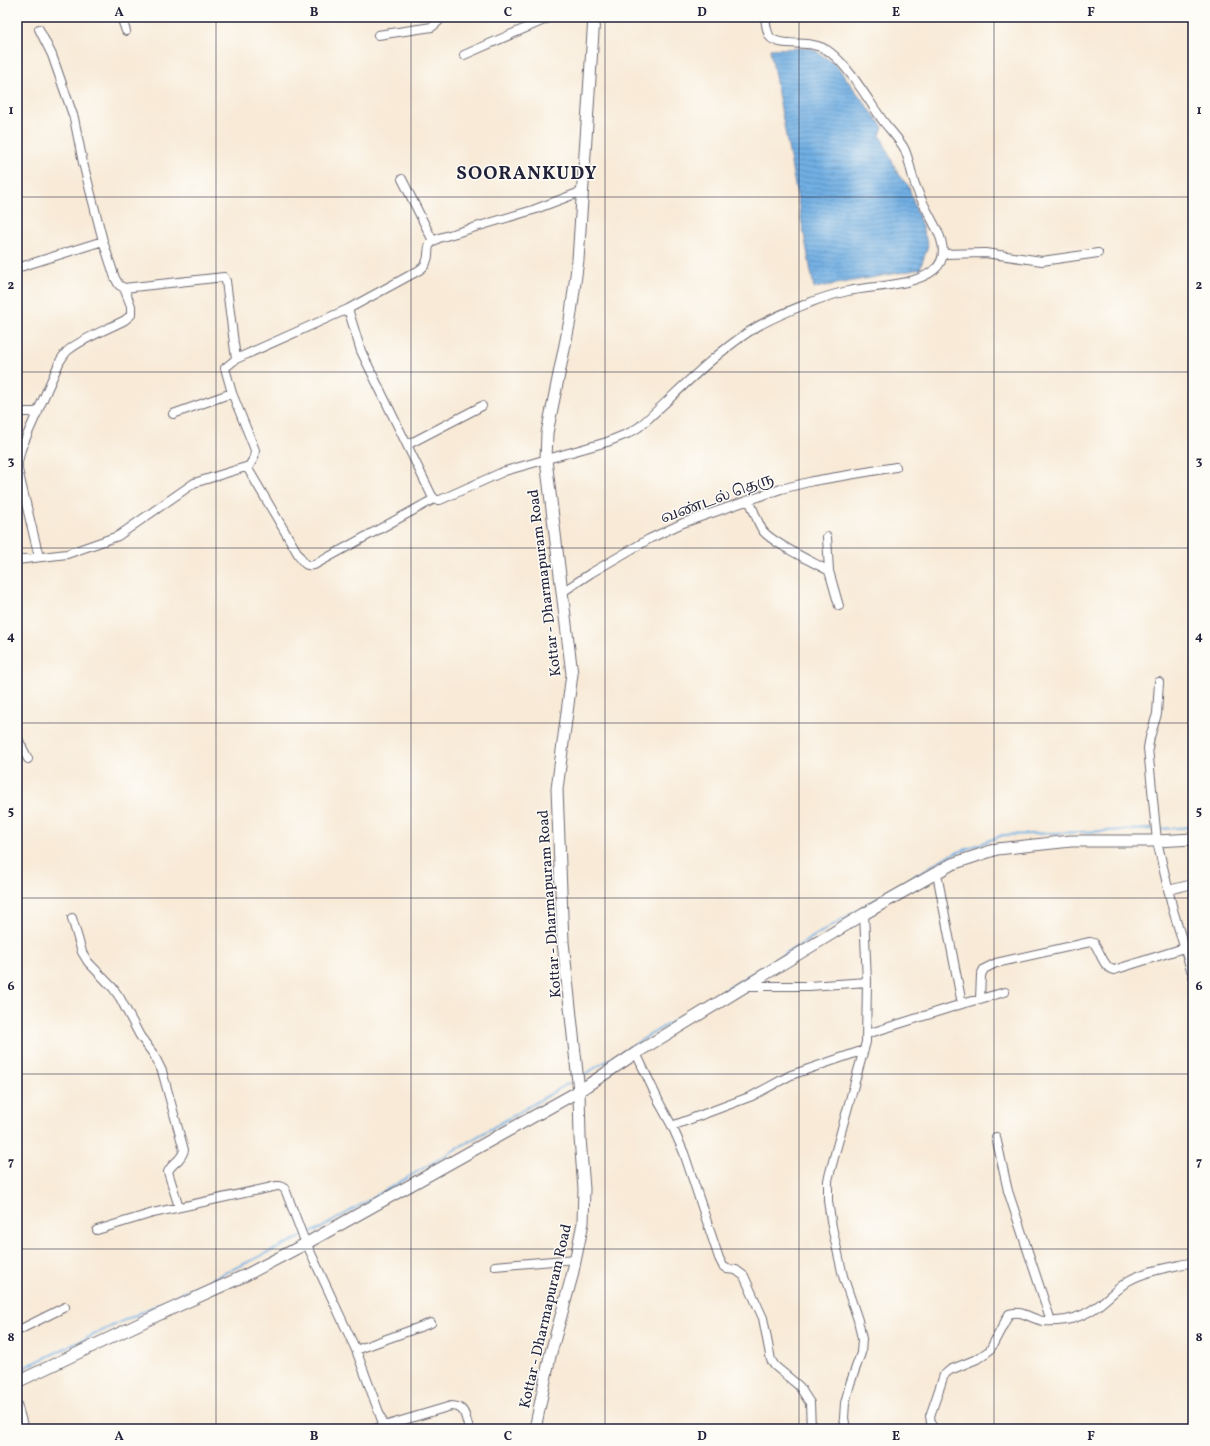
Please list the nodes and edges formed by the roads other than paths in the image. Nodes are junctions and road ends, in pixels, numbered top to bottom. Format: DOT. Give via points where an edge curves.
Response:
graph roads {
  1 [pos="121,17"];
  2 [pos="439,17"];
  3 [pos="551,17"];
  4 [pos="594,17"];
  5 [pos="765,17"];
  6 [pos="39,29"];
  7 [pos="126,31"];
  8 [pos="378,34"];
  9 [pos="464,55"];
  10 [pos="402,179"];
  11 [pos="583,191"];
  12 [pos="103,241"];
  13 [pos="433,241"];
  14 [pos="1098,252"];
  15 [pos="943,254"];
  16 [pos="17,268"];
  17 [pos="124,288"];
  18 [pos="348,309"];
  19 [pos="236,360"];
  20 [pos="232,393"];
  21 [pos="482,406"];
  22 [pos="17,412"];
  23 [pos="38,412"];
  24 [pos="173,414"];
  25 [pos="407,444"];
  26 [pos="546,460"];
  27 [pos="18,462"];
  28 [pos="247,467"];
  29 [pos="896,467"];
  30 [pos="434,499"];
  31 [pos="750,500"];
  32 [pos="827,537"];
  33 [pos="39,557"];
  34 [pos="17,560"];
  35 [pos="829,570"];
  36 [pos="561,592"];
  37 [pos="839,606"];
  38 [pos="1159,682"];
  39 [pos="17,737"];
  40 [pos="28,759"];
  41 [pos="1157,834"];
  42 [pos="1193,839"];
  43 [pos="937,874"];
  44 [pos="1193,884"];
  45 [pos="1168,890"];
  46 [pos="864,914"];
  47 [pos="72,918"];
  48 [pos="1184,948"];
  49 [pos="1193,976"];
  50 [pos="867,982"];
  51 [pos="747,986"];
  52 [pos="1005,992"];
  53 [pos="980,999"];
  54 [pos="962,1004"];
  55 [pos="867,1034"];
  56 [pos="864,1050"];
  57 [pos="636,1053"];
  58 [pos="580,1091"];
  59 [pos="672,1126"];
  60 [pos="996,1137"];
  61 [pos="179,1207"];
  62 [pos="97,1230"];
  63 [pos="305,1239"];
  64 [pos="576,1259"];
  65 [pos="1193,1262"];
  66 [pos="495,1266"];
  67 [pos="65,1308"];
  68 [pos="1051,1321"];
  69 [pos="431,1323"];
  70 [pos="17,1331"];
  71 [pos="356,1350"];
  72 [pos="17,1382"];
  73 [pos="17,1404"];
  74 [pos="384,1426"];
  75 [pos="24,1429"];
  76 [pos="374,1429"];
  77 [pos="468,1429"];
  78 [pos="535,1429"];
  79 [pos="811,1429"];
  80 [pos="846,1429"];
  81 [pos="932,1429"];
  1 -- 7 [label="street"];
  2 -- 8 [label="street" via="437,24 432,26"];
  3 -- 9 [label="street"];
  4 -- 11 [label="main road, Kottar - Dharmapuram Road"];
  5 -- 15 [label="street" via="767,29 774,40 823,48 832,53 850,73 904,148 915,186 941,238"];
  6 -- 12 [label="street" via="52,55 74,118"];
  10 -- 13 [label="street"];
  11 -- 13 [label="street" via="533,210"];
  11 -- 26 [label="main road, Kottar - Dharmapuram Road" via="570,320 547,433"];
  12 -- 16 [label="street"];
  12 -- 17 [label="street" via="115,278"];
  13 -- 18 [label="street" via="428,246 427,262 422,268"];
  14 -- 15 [label="street" via="1042,261 986,253"];
  15 -- 26 [label="street" via="941,263 925,276 911,281 840,293 810,303 752,330 704,365 639,427 607,442"];
  17 -- 19 [label="street" via="224,277"];
  17 -- 23 [label="street" via="131,306 131,315 68,350 60,361"];
  18 -- 19 [label="street"];
  18 -- 25 [label="street" via="361,351"];
  19 -- 20 [label="street" via="225,368"];
  20 -- 24 [label="street"];
  20 -- 28 [label="street" via="255,450 254,458"];
  21 -- 25 [label="street"];
  22 -- 23 [label="street"];
  23 -- 27 [label="street" via="21,449"];
  25 -- 30 [label="street"];
  26 -- 30 [label="street" via="505,470 442,500"];
  26 -- 36 [label="main road, Kottar - Dharmapuram Road"];
  27 -- 33 [label="street"];
  28 -- 30 [label="street" via="304,564 308,566"];
  28 -- 33 [label="street" via="194,483 118,536 67,554"];
  29 -- 31 [label="street, வண்டல் தெரு" via="813,481"];
  31 -- 35 [label="street" via="766,534"];
  31 -- 36 [label="street, வண்டல் தெரு" via="683,523 649,539"];
  32 -- 35 [label="street"];
  33 -- 34 [label="street"];
  35 -- 37 [label="street"];
  36 -- 58 [label="main road, Kottar - Dharmapuram Road" via="572,674 557,789 563,942"];
  38 -- 41 [label="street" via="1157,714 1148,748"];
  39 -- 40 [label="street"];
  41 -- 42 [label="main road"];
  41 -- 43 [label="main road" via="997,849 952,864"];
  41 -- 45 [label="street"];
  43 -- 46 [label="main road"];
  43 -- 54 [label="street"];
  44 -- 45 [label="street"];
  45 -- 48 [label="street"];
  46 -- 50 [label="street"];
  46 -- 51 [label="main road"];
  47 -- 61 [label="street" via="82,952 116,993 162,1071 184,1150 168,1172"];
  48 -- 49 [label="street"];
  48 -- 53 [label="street" via="1114,970 1108,968 1098,947 1090,942 996,963 984,968 981,974"];
  50 -- 51 [label="street" via="809,986"];
  50 -- 55 [label="street"];
  51 -- 57 [label="main road"];
  52 -- 53 [label="street"];
  53 -- 54 [label="street"];
  54 -- 55 [label="street"];
  55 -- 56 [label="street"];
  56 -- 59 [label="street" via="792,1075 752,1096"];
  56 -- 80 [label="street" via="828,1180 832,1227 843,1276 862,1339 861,1352 845,1403"];
  57 -- 58 [label="main road"];
  57 -- 59 [label="street"];
  58 -- 63 [label="main road"];
  58 -- 64 [label="main road, Kottar - Dharmapuram Road" via="584,1203"];
  59 -- 79 [label="street" via="684,1153 719,1258 727,1270 736,1270 744,1276 763,1318 775,1366 798,1386 810,1403"];
  60 -- 68 [label="street" via="1008,1191"];
  61 -- 62 [label="street"];
  61 -- 63 [label="street" via="280,1186 287,1191"];
  63 -- 71 [label="street"];
  63 -- 72 [label="main road" via="246,1275"];
  64 -- 66 [label="street"];
  64 -- 78 [label="main road, Kottar - Dharmapuram Road" via="550,1356"];
  65 -- 68 [label="street" via="1138,1276 1098,1306 1068,1320"];
  67 -- 70 [label="street"];
  68 -- 81 [label="street" via="1043,1321 1020,1312 1009,1314 990,1350 944,1375 930,1416"];
  69 -- 71 [label="street"];
  71 -- 74 [label="street"];
  73 -- 75 [label="street"];
  74 -- 76 [label="street"];
  74 -- 77 [label="street" via="458,1406 462,1408"];
}
